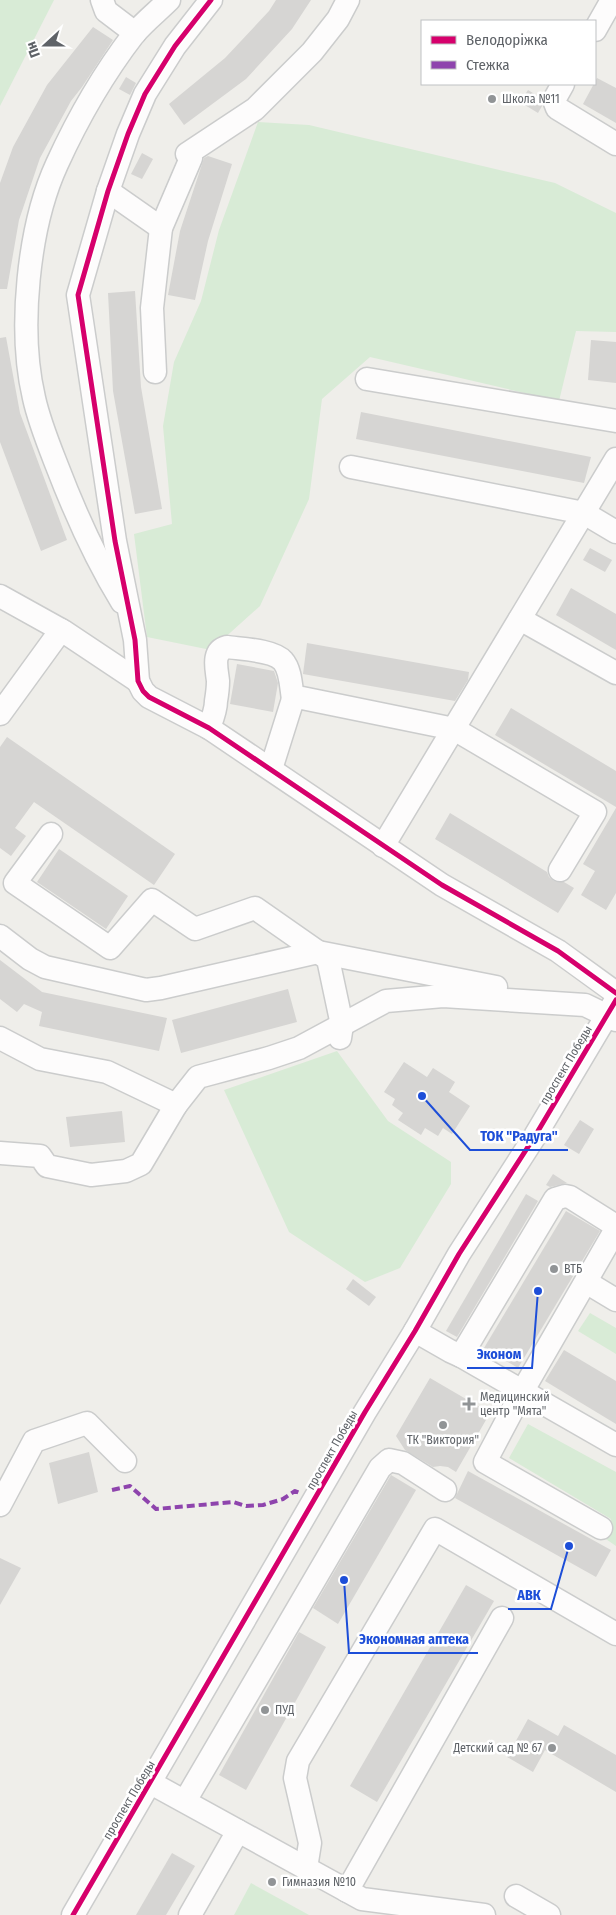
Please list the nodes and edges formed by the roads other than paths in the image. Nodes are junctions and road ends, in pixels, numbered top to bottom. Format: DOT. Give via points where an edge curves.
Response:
graph roads {
  1 [pos="102,0"];
  2 [pos="169,0"];
  3 [pos="211,0"];
  4 [pos="348,0"];
  5 [pos="612,0"];
  6 [pos="596,28"];
  7 [pos="135,33"];
  8 [pos="563,85"];
  9 [pos="616,144"];
  10 [pos="108,191"];
  11 [pos="161,228"];
  12 [pos="156,372"];
  13 [pos="367,379"];
  14 [pos="616,421"];
  15 [pos="616,460"];
  16 [pos="351,467"];
  17 [pos="584,513"];
  18 [pos="616,532"];
  19 [pos="0,596"];
  20 [pos="129,613"];
  21 [pos="520,619"];
  22 [pos="61,630"];
  23 [pos="616,673"];
  24 [pos="138,681"];
  25 [pos="292,699"];
  26 [pos="0,714"];
  27 [pos="209,728"];
  28 [pos="454,729"];
  29 [pos="271,769"];
  30 [pos="51,834"];
  31 [pos="383,846"];
  32 [pos="560,870"];
  33 [pos="0,936"];
  34 [pos="318,952"];
  35 [pos="616,993"];
  36 [pos="585,1005"];
  37 [pos="613,1012"];
  38 [pos="341,1032"];
  39 [pos="0,1038"];
  40 [pos="176,1105"];
  41 [pos="0,1153"];
  42 [pos="616,1228"];
  43 [pos="586,1282"];
  44 [pos="616,1300"];
  45 [pos="415,1331"];
  46 [pos="462,1356"];
  47 [pos="522,1392"];
  48 [pos="616,1445"];
  49 [pos="125,1461"];
  50 [pos="445,1490"];
  51 [pos="0,1505"];
  52 [pos="601,1528"];
  53 [pos="502,1618"];
  54 [pos="616,1634"];
  55 [pos="151,1783"];
  56 [pos="185,1801"];
  57 [pos="238,1831"];
  58 [pos="306,1868"];
  59 [pos="347,1892"];
  60 [pos="516,1896"];
  61 [pos="73,1915"];
  62 [pos="190,1915"];
  63 [pos="484,1915"];
  64 [pos="549,1915"];
  1 -- 7 [label="street" via="106,12"];
  2 -- 7 [label="street"];
  3 -- 10 [label="street" via="175,46 145,94"];
  4 -- 11 [label="street" via="312,52 255,109 189,156"];
  5 -- 6 [label="street"];
  7 -- 20 [label="street" via="89,101 56,165 39,217 26,324 33,397 44,434 76,517 104,574"];
  8 -- 9 [label="street" via="554,100 557,108"];
  10 -- 11 [label="street"];
  10 -- 20 [label="street" via="78,295"];
  11 -- 12 [label="street" via="152,308"];
  13 -- 14 [label="street"];
  15 -- 17 [label="street"];
  16 -- 17 [label="street"];
  17 -- 18 [label="street"];
  17 -- 21 [label="street"];
  19 -- 22 [label="street"];
  20 -- 24 [label="street"];
  21 -- 23 [label="street"];
  21 -- 28 [label="street"];
  22 -- 24 [label="street"];
  22 -- 26 [label="street"];
  24 -- 27 [label="street" via="149,697"];
  25 -- 27 [label="street" via="284,662 275,655 227,647 221,649 215,667 218,682 216,704"];
  25 -- 28 [label="street" via="302,698"];
  25 -- 29 [label="street"];
  27 -- 29 [label="street"];
  28 -- 31 [label="street"];
  28 -- 32 [label="street" via="595,812"];
  29 -- 31 [label="street"];
  30 -- 34 [label="street" via="15,883 110,948 152,900 195,929 255,908"];
  31 -- 35 [label="street" via="442,885 558,951"];
  33 -- 34 [label="street" via="45,967 146,990"];
  34 -- 36 [label="street"];
  34 -- 38 [label="street" via="328,958"];
  36 -- 37 [label="street"];
  36 -- 38 [label="street" via="443,996 386,1001"];
  37 -- 45 [label="street, проспект Победы" via="459,1254"];
  38 -- 40 [label="street" via="270,1058 198,1077"];
  39 -- 40 [label="street" via="40,1059 106,1072"];
  40 -- 41 [label="street" via="142,1164 126,1171 91,1176 47,1166 40,1156"];
  42 -- 43 [label="street"];
  42 -- 46 [label="street" via="570,1197 555,1199"];
  43 -- 44 [label="street"];
  43 -- 47 [label="street"];
  45 -- 46 [label="street"];
  45 -- 55 [label="street, проспект Победы"];
  46 -- 47 [label="street"];
  47 -- 48 [label="street"];
  47 -- 52 [label="street" via="485,1462"];
  49 -- 51 [label="street" via="87,1423 75,1426 34,1441"];
  50 -- 56 [label="street" via="404,1463 390,1460 380,1468"];
  53 -- 59 [label="street"];
  54 -- 58 [label="street" via="435,1529 298,1761 295,1778 310,1844"];
  55 -- 56 [label="street"];
  55 -- 61 [label="street, проспект Победы"];
  56 -- 57 [label="street"];
  57 -- 58 [label="street"];
  57 -- 62 [label="street"];
  58 -- 59 [label="street"];
  59 -- 63 [label="street" via="362,1899"];
  60 -- 64 [label="street"];
}
